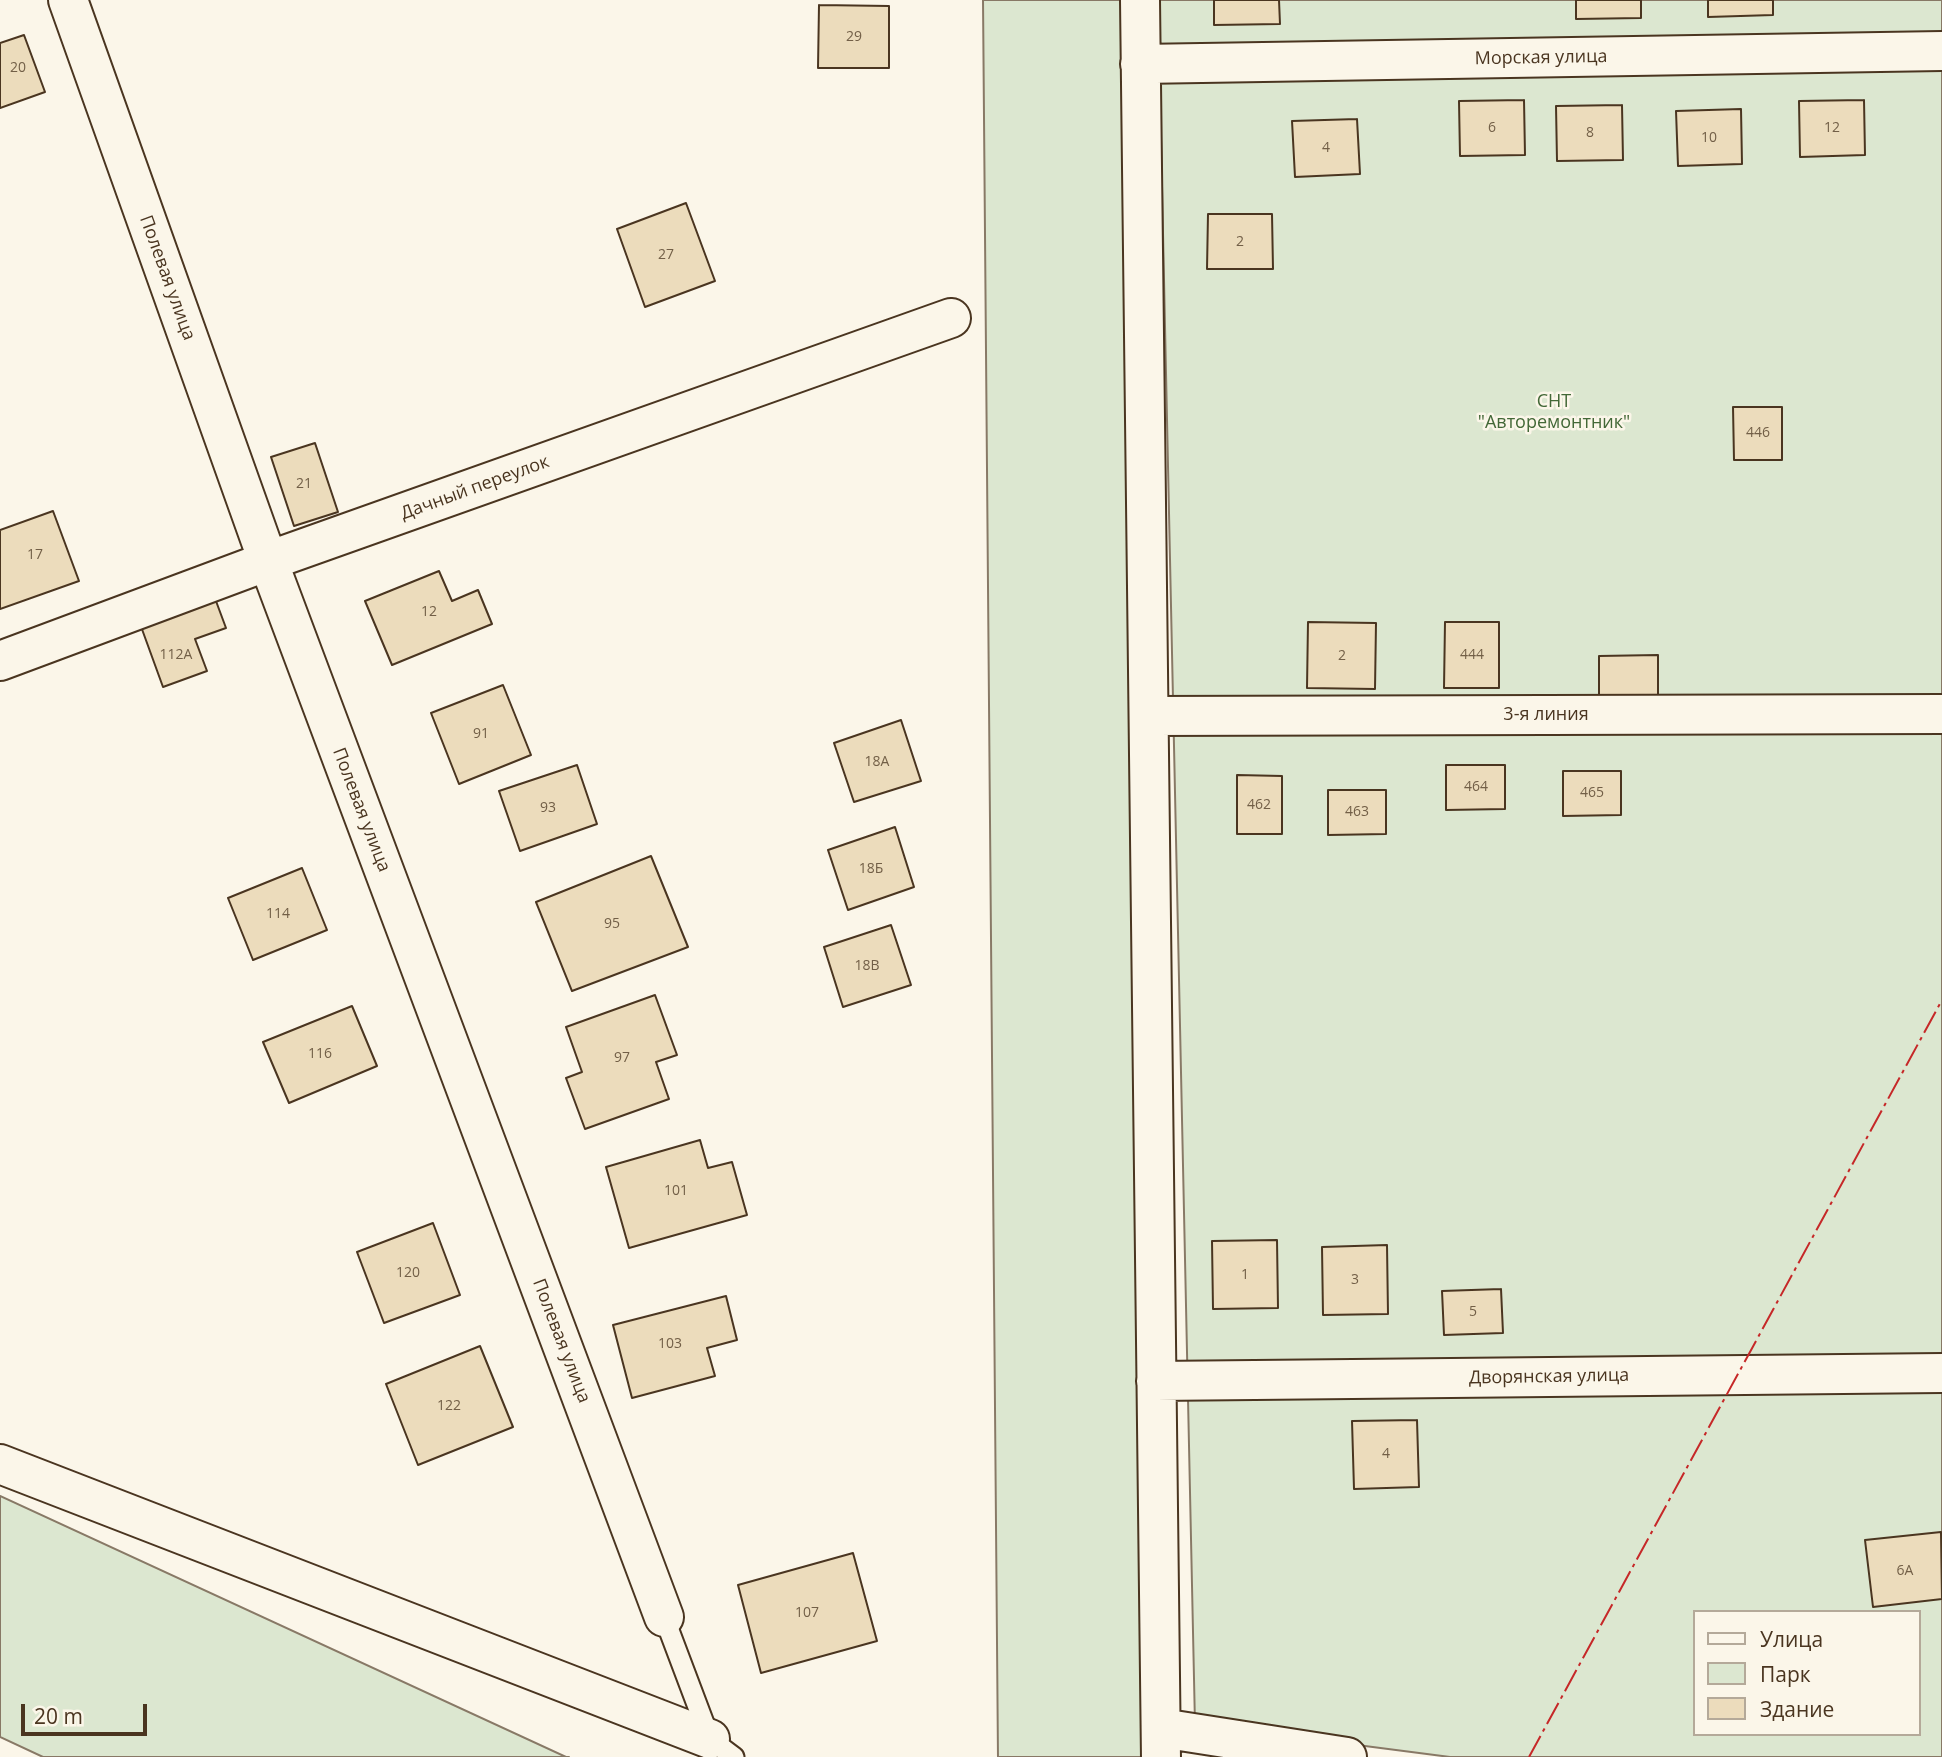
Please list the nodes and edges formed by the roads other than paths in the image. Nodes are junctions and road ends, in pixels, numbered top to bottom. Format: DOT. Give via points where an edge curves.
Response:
graph roads {
  1 [pos="68,0"];
  2 [pos="1140,0"];
  3 [pos="1942,51"];
  4 [pos="1140,64"];
  5 [pos="951,318"];
  6 [pos="268,561"];
  7 [pos="0,662"];
  8 [pos="1942,714"];
  9 [pos="1150,716"];
  10 [pos="1942,1373"];
  11 [pos="1156,1381"];
  12 [pos="0,1464"];
  13 [pos="664,1617"];
  14 [pos="1161,1743"];
  15 [pos="722,1748"];
  16 [pos="1348,1757"];
  1 -- 6 [label="street, Полевая улица"];
  2 -- 4 [label="street"];
  3 -- 4 [label="street, Морская улица"];
  4 -- 9 [label="street"];
  5 -- 6 [label="street, Дачный переулок"];
  6 -- 7 [label="street, Дачный переулок"];
  6 -- 13 [label="street, Полевая улица"];
  8 -- 9 [label="street, 3-я линия"];
  9 -- 11 [label="street"];
  10 -- 11 [label="street, Дворянская улица"];
  11 -- 14 [label="street"];
  12 -- 15 [label="street"];
  13 -- 15 [label="lane"];
  14 -- 16 [label="street"];
}
